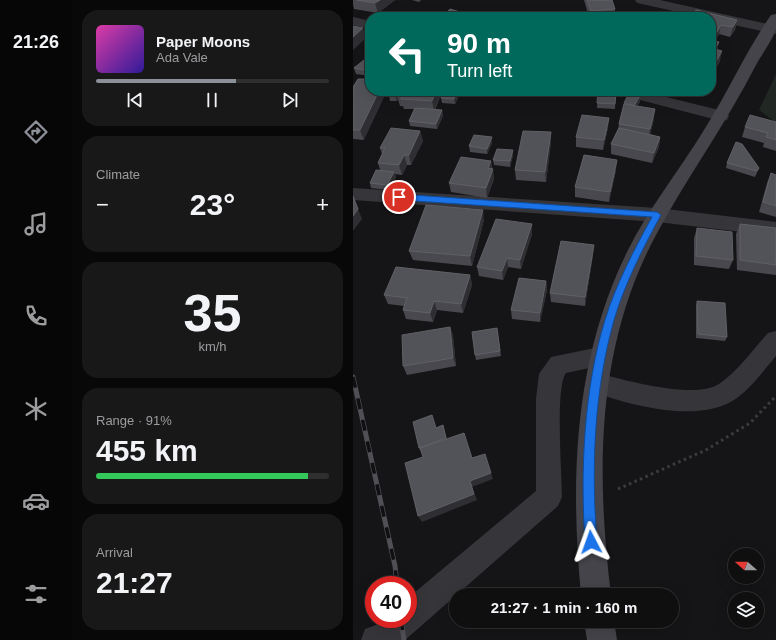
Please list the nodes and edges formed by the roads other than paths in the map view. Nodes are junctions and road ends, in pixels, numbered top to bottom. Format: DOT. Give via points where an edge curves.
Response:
graph roads {
  1 [pos="642,0"];
  2 [pos="703,12"];
  3 [pos="716,15"];
  4 [pos="353,20"];
  5 [pos="365,24"];
  6 [pos="774,26"];
  7 [pos="643,96"];
  8 [pos="721,116"];
  9 [pos="353,194"];
  10 [pos="657,215"];
  11 [pos="776,229"];
  12 [pos="776,340"];
  13 [pos="600,357"];
  14 [pos="597,383"];
  15 [pos="595,588"];
  16 [pos="417,609"];
  17 [pos="395,628"];
  18 [pos="600,628"];
  19 [pos="376,640"];
  20 [pos="602,640"];
  1 -- 2 [label="street"];
  3 -- 6 [label="street"];
  4 -- 5 [label="street"];
  6 -- 8 [label="street"];
  7 -- 8 [label="street"];
  8 -- 10 [label="street"];
  9 -- 10 [label="street"];
  10 -- 11 [label="street"];
  10 -- 13 [label="street" via="637,253 610,319"];
  12 -- 14 [label="street" via="727,392 705,400 668,400"];
  13 -- 14 [label="street"];
  13 -- 16 [label="street" via="559,364 551,374 548,399 549,497"];
  14 -- 15 [label="street" via="591,429 588,502"];
  17 -- 19 [label="street"];
  18 -- 20 [label="street"];
}
